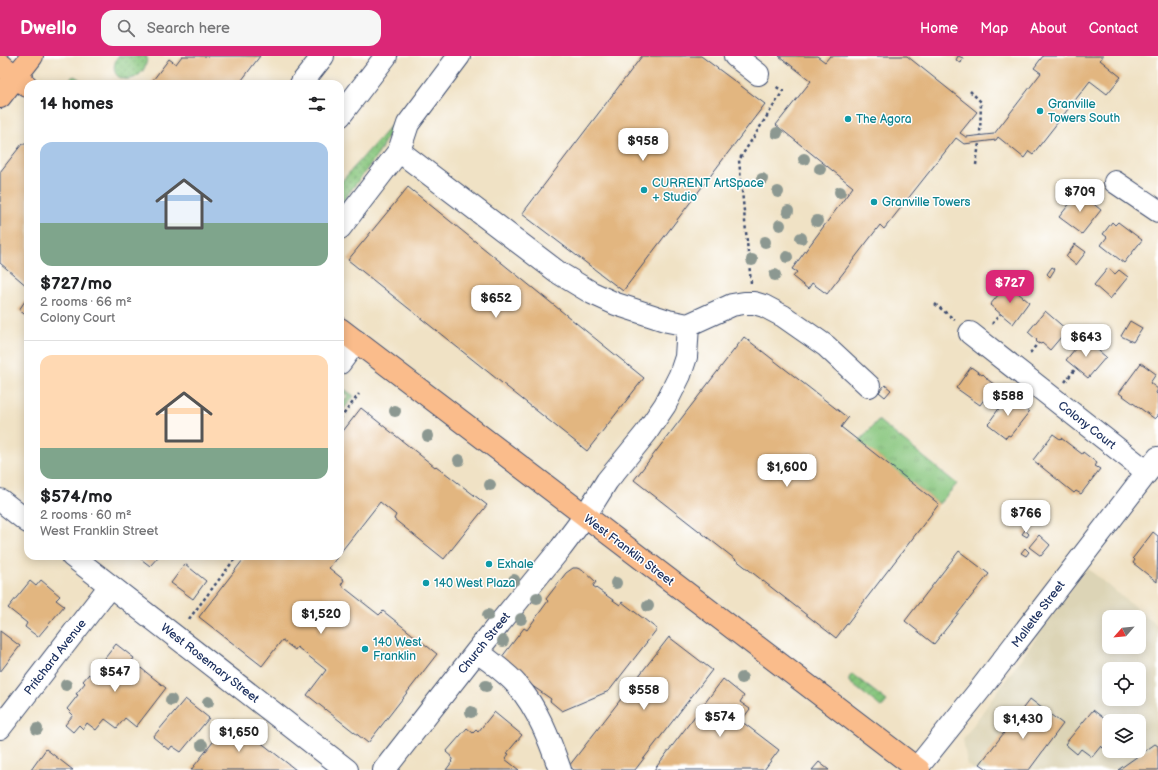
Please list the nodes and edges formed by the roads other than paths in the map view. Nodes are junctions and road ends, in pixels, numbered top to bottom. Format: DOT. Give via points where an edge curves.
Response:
graph roads {
  1 [pos="32,56"];
  2 [pos="323,56"];
  3 [pos="386,56"];
  4 [pos="458,56"];
  5 [pos="735,56"];
  6 [pos="758,74"];
  7 [pos="15,76"];
  8 [pos="304,80"];
  9 [pos="0,97"];
  10 [pos="344,111"];
  11 [pos="398,151"];
  12 [pos="1115,182"];
  13 [pos="1158,212"];
  14 [pos="344,223"];
  15 [pos="688,325"];
  16 [pos="970,333"];
  17 [pos="348,335"];
  18 [pos="344,349"];
  19 [pos="869,386"];
  20 [pos="1153,465"];
  21 [pos="0,500"];
  22 [pos="585,516"];
  23 [pos="24,519"];
  24 [pos="77,560"];
  25 [pos="110,586"];
  26 [pos="477,651"];
  27 [pos="0,728"];
  28 [pos="918,769"];
  29 [pos="347,770"];
  30 [pos="384,770"];
  31 [pos="560,770"];
  1 -- 7 [label="main road"];
  2 -- 8 [label="street"];
  3 -- 10 [label="street"];
  4 -- 11 [label="street" via="408,124"];
  5 -- 6 [label="street"];
  7 -- 9 [label="main road"];
  11 -- 14 [label="street"];
  11 -- 15 [label="street" via="559,273 592,293 616,304"];
  12 -- 13 [label="street"];
  15 -- 19 [label="street" via="732,305 754,303 764,306 826,346"];
  15 -- 22 [label="street, Church Street" via="686,357 674,389 646,432 607,481"];
  16 -- 20 [label="street, Colony Court"];
  17 -- 18 [label="street"];
  17 -- 22 [label="main road, West Franklin Street"];
  20 -- 28 [label="street, Mallette Street"];
  21 -- 23 [label="street"];
  22 -- 26 [label="street, Church Street"];
  22 -- 28 [label="main road, West Franklin Street"];
  24 -- 25 [label="street, West Rosemary Street"];
  25 -- 27 [label="street, Pritchard Avenue"];
  25 -- 29 [label="street, West Rosemary Street"];
  26 -- 30 [label="street, Church Street"];
  26 -- 31 [label="street" via="517,685 547,734"];
}
